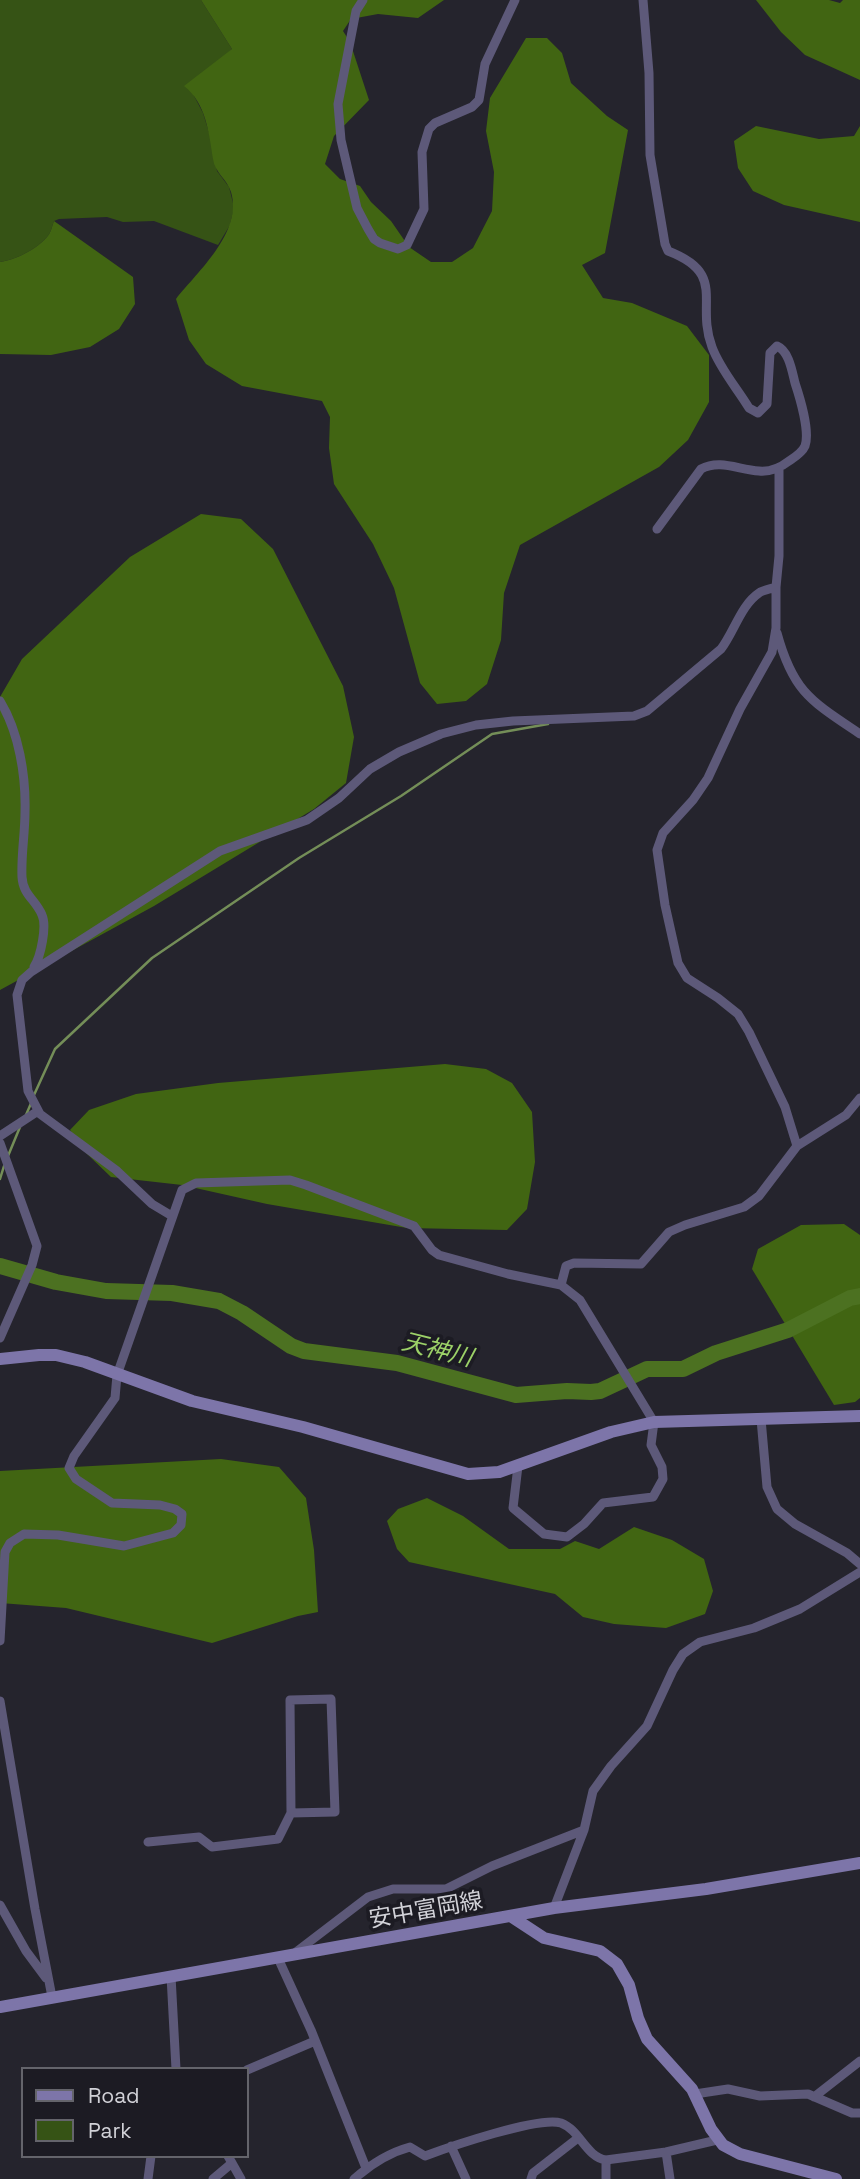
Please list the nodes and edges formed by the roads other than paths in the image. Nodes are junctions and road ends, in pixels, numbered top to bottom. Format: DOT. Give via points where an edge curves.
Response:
graph roads {
  1 [pos="363,0"];
  2 [pos="515,0"];
  3 [pos="643,0"];
  4 [pos="779,467"];
  5 [pos="657,529"];
  6 [pos="776,587"];
  7 [pos="776,628"];
  8 [pos="0,701"];
  9 [pos="860,734"];
  10 [pos="31,972"];
  11 [pos="860,1098"];
  12 [pos="38,1111"];
  13 [pos="0,1136"];
  14 [pos="0,1143"];
  15 [pos="797,1146"];
  16 [pos="172,1216"];
  17 [pos="561,1285"];
  18 [pos="0,1338"];
  19 [pos="0,1359"];
  20 [pos="117,1375"];
  21 [pos="860,1416"];
  22 [pos="761,1419"];
  23 [pos="654,1422"];
  24 [pos="518,1466"];
  25 [pos="860,1564"];
  26 [pos="860,1572"];
  27 [pos="0,1641"];
  28 [pos="0,1701"];
  29 [pos="291,1813"];
  30 [pos="584,1830"];
  31 [pos="148,1842"];
  32 [pos="860,1863"];
  33 [pos="0,1905"];
  34 [pos="554,1908"];
  35 [pos="512,1917"];
  36 [pos="285,1957"];
  37 [pos="170,1976"];
  38 [pos="49,1982"];
  39 [pos="52,1997"];
  40 [pos="0,2007"];
  41 [pos="315,2041"];
  42 [pos="860,2061"];
  43 [pos="176,2067"];
  44 [pos="248,2070"];
  45 [pos="695,2094"];
  46 [pos="814,2097"];
  47 [pos="860,2113"];
  48 [pos="578,2138"];
  49 [pos="717,2140"];
  50 [pos="451,2146"];
  51 [pos="666,2152"];
  52 [pos="151,2158"];
  53 [pos="230,2159"];
  54 [pos="606,2160"];
  55 [pos="366,2168"];
  56 [pos="356,2178"];
  57 [pos="149,2179"];
  58 [pos="213,2179"];
  59 [pos="241,2179"];
  60 [pos="466,2179"];
  61 [pos="531,2179"];
  62 [pos="606,2179"];
  63 [pos="670,2179"];
  64 [pos="836,2179"];
  1 -- 2 [label="street" via="356,11 338,104 341,140 357,208 374,239 398,249 407,245 424,209 422,152 429,128 479,100 485,64"];
  3 -- 4 [label="street" via="650,155 665,244 668,251 694,263 704,277 712,346 749,408 758,413 768,404 773,348 780,346 788,358 807,433 802,452"];
  4 -- 5 [label="street" via="759,471 709,465 701,469"];
  4 -- 6 [label="street"];
  6 -- 7 [label="street"];
  6 -- 10 [label="street" via="759,593 720,649 646,711 634,716 500,722 441,734 370,769 306,820 220,851"];
  7 -- 9 [label="street" via="799,688"];
  7 -- 15 [label="street" via="768,660 708,778 663,833 657,850 678,963 687,978 738,1014 785,1107"];
  8 -- 10 [label="street" via="23,777 24,890 43,916 40,952"];
  10 -- 12 [label="street" via="22,980 17,995 28,1091"];
  11 -- 15 [label="street" via="846,1115"];
  12 -- 13 [label="street"];
  12 -- 16 [label="street"];
  14 -- 18 [label="street" via="37,1246"];
  15 -- 17 [label="street" via="759,1196 744,1207 669,1232 641,1264 566,1266"];
  16 -- 17 [label="street" via="183,1189 196,1183 290,1180 414,1226 439,1255"];
  16 -- 20 [label="street"];
  17 -- 23 [label="street" via="580,1300"];
  19 -- 20 [label="main road" via="56,1355"];
  20 -- 24 [label="main road" via="192,1401 303,1427 446,1470 483,1475"];
  20 -- 27 [label="street" via="115,1398 69,1468 76,1479 111,1503 176,1509 182,1514 181,1525 173,1533 124,1546 24,1534 5,1552"];
  21 -- 22 [label="main road"];
  22 -- 23 [label="main road"];
  22 -- 25 [label="street" via="767,1487 777,1508"];
  23 -- 24 [label="main road" via="611,1432"];
  23 -- 24 [label="street" via="652,1445 663,1479 653,1497 603,1503 567,1537 544,1534 513,1508"];
  26 -- 30 [label="street" via="800,1609 754,1628 700,1642 683,1654 647,1726 593,1791"];
  28 -- 38 [label="street"];
  29 -- 29 [label="street" via="290,1700 331,1699 335,1812"];
  29 -- 31 [label="street" via="278,1839 212,1847 199,1837"];
  30 -- 34 [label="street"];
  30 -- 36 [label="street" via="446,1889 393,1889 368,1897"];
  32 -- 34 [label="main road, 安中富岡線"];
  33 -- 38 [label="street"];
  34 -- 35 [label="main road, 安中富岡線"];
  35 -- 36 [label="main road, 安中富岡線"];
  35 -- 45 [label="main road" via="544,1938 593,1948 611,1957 629,1985 647,2039"];
  36 -- 37 [label="main road, 安中富岡線"];
  36 -- 41 [label="street"];
  37 -- 39 [label="main road, 安中富岡線"];
  37 -- 43 [label="street"];
  38 -- 39 [label="street"];
  39 -- 40 [label="main road, 安中富岡線"];
  41 -- 44 [label="street"];
  41 -- 55 [label="street"];
  42 -- 46 [label="street"];
  45 -- 46 [label="street" via="728,2089 760,2096"];
  45 -- 49 [label="main road"];
  46 -- 47 [label="street"];
  48 -- 50 [label="street" via="562,2124 552,2122"];
  48 -- 54 [label="street" via="598,2159"];
  48 -- 61 [label="street"];
  49 -- 51 [label="street"];
  49 -- 64 [label="main road" via="740,2154"];
  50 -- 55 [label="street" via="425,2156 410,2147 397,2150"];
  50 -- 60 [label="street"];
  51 -- 54 [label="street"];
  51 -- 63 [label="street"];
  52 -- 57 [label="street"];
  53 -- 58 [label="street"];
  53 -- 59 [label="street"];
  54 -- 62 [label="street"];
  55 -- 56 [label="street"];
}
